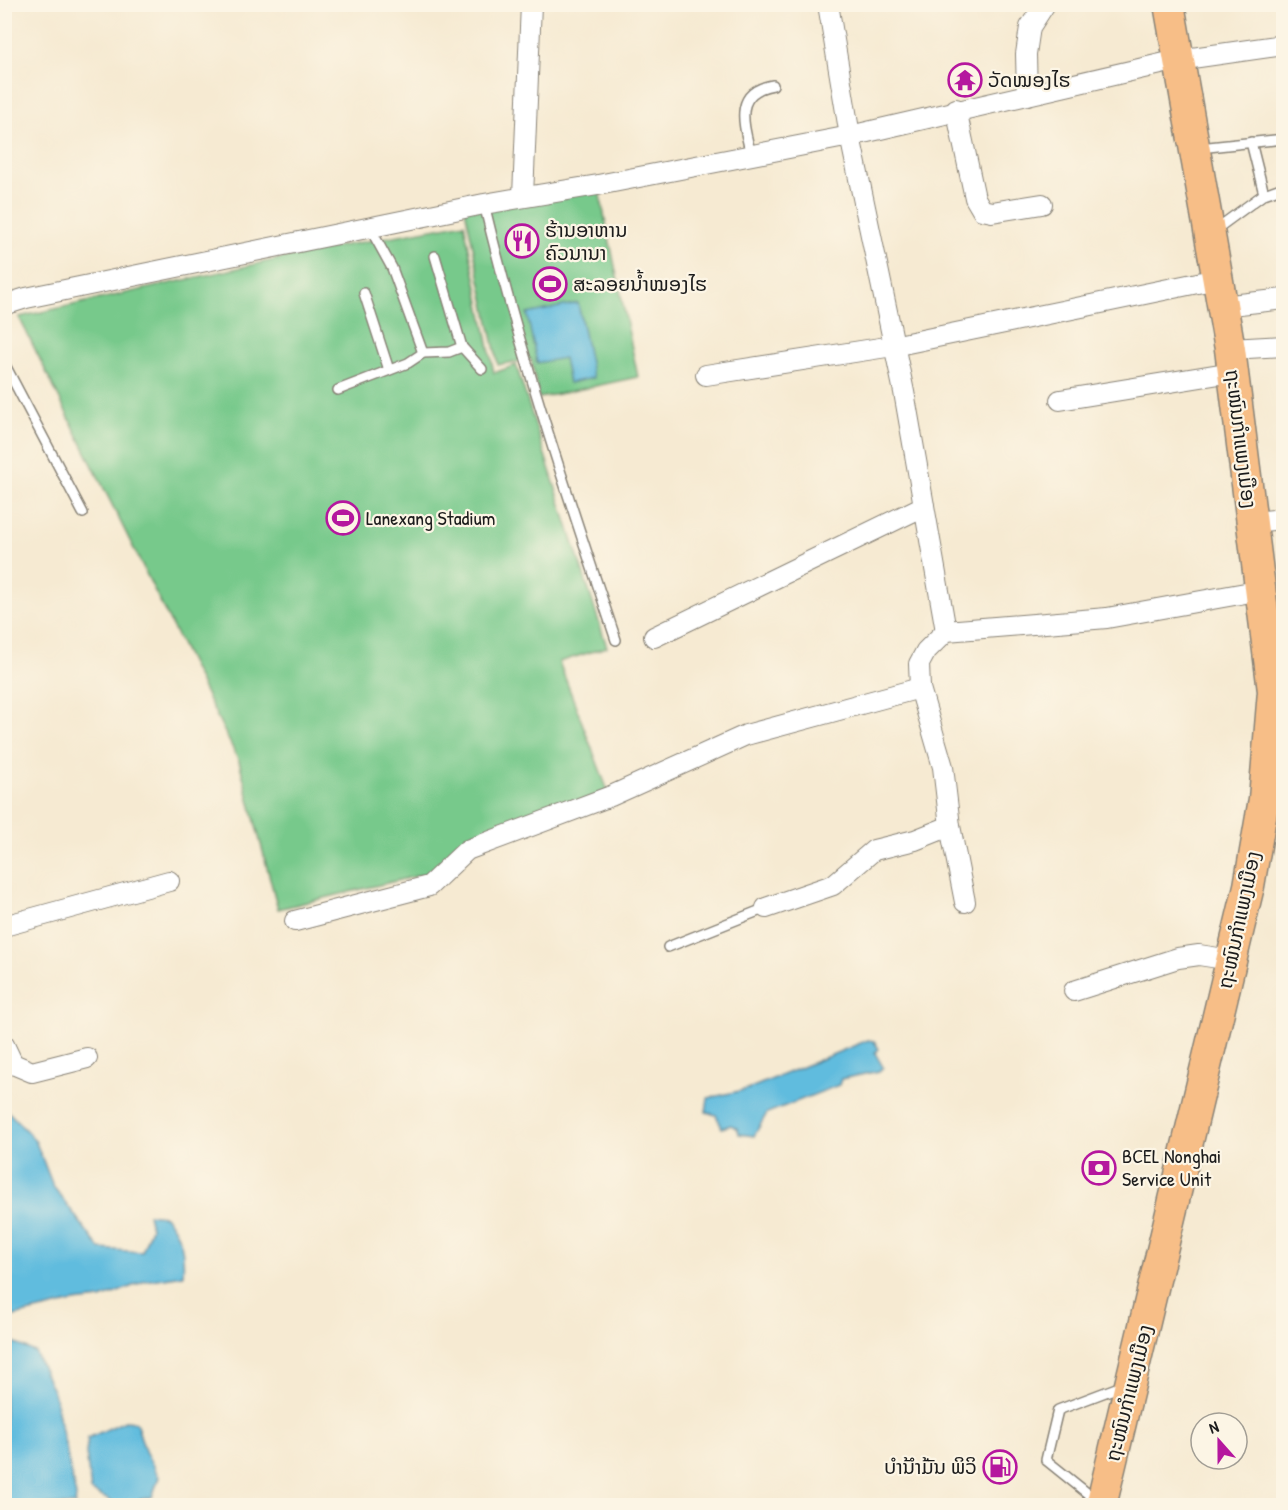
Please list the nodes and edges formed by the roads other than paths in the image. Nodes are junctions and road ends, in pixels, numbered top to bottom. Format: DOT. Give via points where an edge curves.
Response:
graph roads {
  1 [pos="531,4"];
  2 [pos="828,4"];
  3 [pos="1045,4"];
  4 [pos="1169,4"];
  5 [pos="1284,45"];
  6 [pos="1178,60"];
  7 [pos="773,85"];
  8 [pos="1027,95"];
  9 [pos="956,109"];
  10 [pos="850,136"];
  11 [pos="1284,139"];
  12 [pos="1251,142"];
  13 [pos="1194,149"];
  14 [pos="751,155"];
  15 [pos="1284,187"];
  16 [pos="1264,194"];
  17 [pos="523,196"];
  18 [pos="484,204"];
  19 [pos="1042,204"];
  20 [pos="370,228"];
  21 [pos="1209,234"];
  22 [pos="435,256"];
  23 [pos="364,292"];
  24 [pos="1219,293"];
  25 [pos="1284,299"];
  26 [pos="4,305"];
  27 [pos="893,346"];
  28 [pos="1284,346"];
  29 [pos="462,347"];
  30 [pos="423,353"];
  31 [pos="1231,361"];
  32 [pos="4,363"];
  33 [pos="482,369"];
  34 [pos="389,370"];
  35 [pos="706,375"];
  36 [pos="338,390"];
  37 [pos="1060,399"];
  38 [pos="924,506"];
  39 [pos="83,513"];
  40 [pos="1284,519"];
  41 [pos="1252,522"];
  42 [pos="1262,590"];
  43 [pos="946,631"];
  44 [pos="654,636"];
  45 [pos="616,640"];
  46 [pos="920,688"];
  47 [pos="1278,693"];
  48 [pos="950,826"];
  49 [pos="169,881"];
  50 [pos="965,902"];
  51 [pos="766,908"];
  52 [pos="295,921"];
  53 [pos="4,926"];
  54 [pos="668,946"];
  55 [pos="1231,960"];
  56 [pos="1074,991"];
  57 [pos="4,1046"];
  58 [pos="87,1059"];
  59 [pos="1132,1382"];
  60 [pos="1101,1505"];
  1 -- 17 [label="street"];
  2 -- 10 [label="street"];
  3 -- 8 [label="street" via="1030,27"];
  4 -- 6 [label="main road, ຖະໜົນກຳແພງເມືອງ"];
  5 -- 6 [label="street"];
  6 -- 8 [label="street"];
  6 -- 13 [label="main road, ຖະໜົນກຳແພງເມືອງ"];
  7 -- 14 [label="lane" via="759,87 746,104 743,119"];
  8 -- 9 [label="street"];
  9 -- 10 [label="street"];
  9 -- 19 [label="street" via="975,198 982,210"];
  10 -- 14 [label="street"];
  10 -- 27 [label="street"];
  11 -- 12 [label="lane"];
  12 -- 13 [label="lane"];
  12 -- 16 [label="lane"];
  13 -- 21 [label="main road, ຖະໜົນກຳແພງເມືອງ"];
  14 -- 17 [label="street"];
  15 -- 16 [label="lane"];
  16 -- 21 [label="lane"];
  17 -- 18 [label="street"];
  18 -- 20 [label="street"];
  18 -- 45 [label="lane" via="539,410"];
  20 -- 26 [label="street"];
  20 -- 30 [label="lane" via="392,268"];
  21 -- 24 [label="main road, ຖະໜົນກຳແພງເມືອງ"];
  22 -- 29 [label="lane"];
  23 -- 34 [label="lane"];
  24 -- 25 [label="street"];
  24 -- 27 [label="street"];
  24 -- 31 [label="main road, ຖະໜົນກຳແພງເມືອງ"];
  27 -- 35 [label="street"];
  27 -- 38 [label="street"];
  28 -- 31 [label="street"];
  29 -- 30 [label="lane"];
  29 -- 33 [label="lane"];
  30 -- 34 [label="lane"];
  31 -- 37 [label="street"];
  31 -- 41 [label="main road, ຖະໜົນກຳແພງເມືອງ"];
  32 -- 39 [label="lane"];
  34 -- 36 [label="lane"];
  38 -- 43 [label="street"];
  38 -- 44 [label="street"];
  40 -- 41 [label="street"];
  41 -- 42 [label="main road, ຖະໜົນກຳແພງເມືອງ"];
  42 -- 43 [label="street" via="1107,618"];
  42 -- 47 [label="main road, ຖະໜົນກຳແພງເມືອງ"];
  43 -- 46 [label="street" via="919,664"];
  46 -- 48 [label="street" via="943,767"];
  46 -- 52 [label="street" via="746,735 611,796 467,850 429,886"];
  47 -- 55 [label="main road, ຖະໜົນກຳແພງເມືອງ" via="1249,886"];
  48 -- 50 [label="street"];
  48 -- 51 [label="street" via="874,850 833,885"];
  49 -- 53 [label="street"];
  51 -- 54 [label="lane"];
  55 -- 56 [label="street" via="1199,955 1178,958"];
  55 -- 59 [label="main road, ຖະໜົນກຳແພງເມືອງ"];
  57 -- 58 [label="street" via="13,1064 32,1072"];
  59 -- 60 [label="main road, ຖະໜົນກຳແພງເມືອງ"];
  59 -- 60 [label="lane" via="1058,1410 1046,1460"];
}
